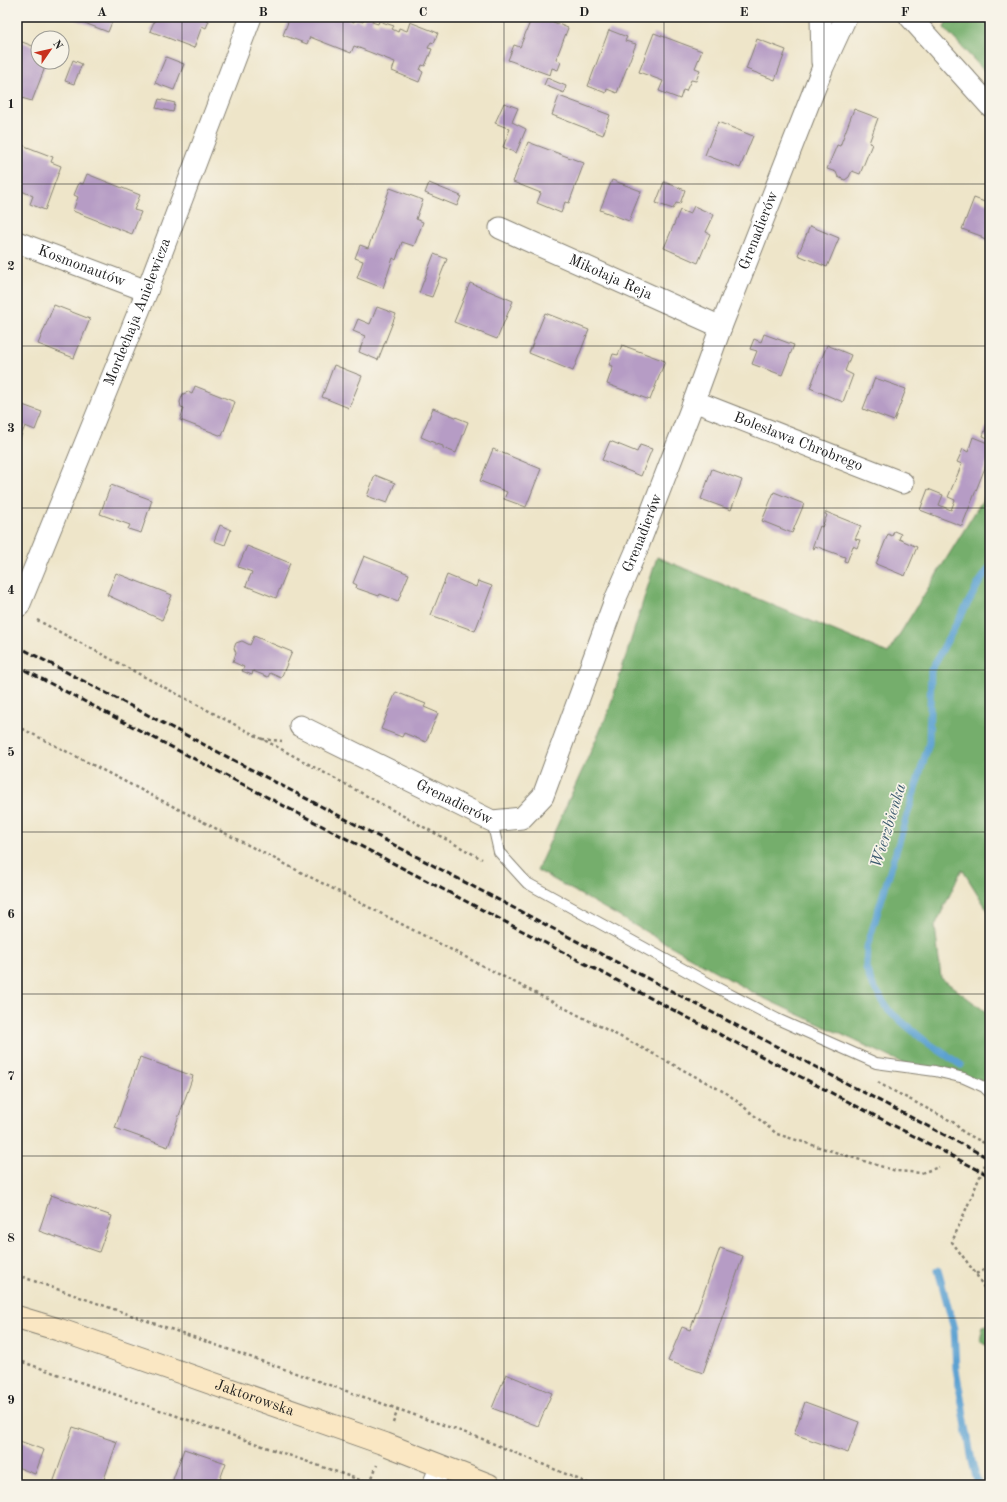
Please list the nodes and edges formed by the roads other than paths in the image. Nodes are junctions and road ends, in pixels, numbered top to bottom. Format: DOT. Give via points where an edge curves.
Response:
graph roads {
  1 [pos="251,17"];
  2 [pos="821,17"];
  3 [pos="846,17"];
  4 [pos="910,17"];
  5 [pos="823,67"];
  6 [pos="990,106"];
  7 [pos="500,228"];
  8 [pos="17,242"];
  9 [pos="147,290"];
  10 [pos="721,326"];
  11 [pos="694,401"];
  12 [pos="903,483"];
  13 [pos="19,606"];
  14 [pos="300,726"];
  15 [pos="492,821"];
  16 [pos="990,1093"];
  17 [pos="17,1317"];
  18 [pos="437,1475"];
  19 [pos="489,1485"];
  1 -- 9 [label="street, Mordechaja Anielewicza"];
  2 -- 5 [label="street"];
  3 -- 5 [label="street, Grenadierów"];
  4 -- 6 [label="street"];
  5 -- 10 [label="street, Grenadierów"];
  7 -- 10 [label="street, Mikołaja Reja"];
  8 -- 9 [label="street, Kosmonautów"];
  9 -- 13 [label="street, Mordechaja Anielewicza"];
  10 -- 11 [label="street, Grenadierów"];
  11 -- 12 [label="street, Bolesława Chrobrego"];
  11 -- 15 [label="street, Grenadierów" via="615,600 543,796 522,818"];
  14 -- 15 [label="street, Grenadierów"];
  15 -- 16 [label="lane" via="499,852 527,883 710,984 777,1019 876,1063 935,1071 964,1078 984,1087"];
  17 -- 18 [label="main road, Jaktorowska" via="60,1330"];
  18 -- 19 [label="main road, Jaktorowska"];
}
